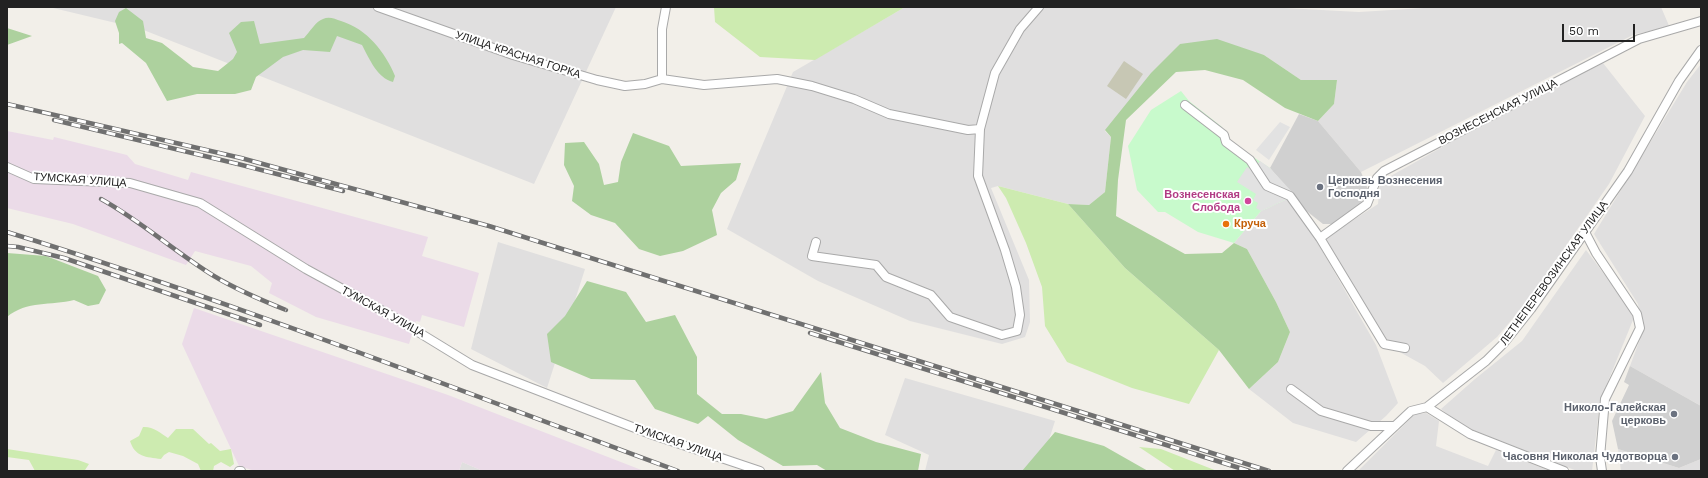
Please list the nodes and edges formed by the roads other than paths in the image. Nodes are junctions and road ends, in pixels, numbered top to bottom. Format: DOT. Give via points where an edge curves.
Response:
graph roads {
  1 [pos="378,7"];
  2 [pos="666,7"];
  3 [pos="1039,7"];
  4 [pos="1701,21"];
  5 [pos="1701,50"];
  6 [pos="662,79"];
  7 [pos="1185,105"];
  8 [pos="980,129"];
  9 [pos="7,167"];
  10 [pos="1585,232"];
  11 [pos="1320,238"];
  12 [pos="816,242"];
  13 [pos="1405,348"];
  14 [pos="1291,388"];
  15 [pos="1427,407"];
  16 [pos="1395,426"];
  17 [pos="760,471"];
  18 [pos="1347,471"];
  19 [pos="1564,471"];
  20 [pos="1602,471"];
  1 -- 6 [label="street, УЛИЦА КРАСНАЯ ГОРКА" via="513,55 597,80 625,86"];
  2 -- 6 [label="street" via="662,29"];
  3 -- 8 [label="street" via="1020,29 995,73"];
  4 -- 11 [label="street, ВОЗНЕСЕНСКАЯ УЛИЦА" via="1639,39 1384,171 1377,178 1367,204"];
  5 -- 10 [label="street, ЛЕТНЕПЕРЕВОЗИНСКАЯ УЛИЦА" via="1679,81 1628,171"];
  6 -- 8 [label="street" via="704,85 777,79 812,86 854,99 889,114 968,130"];
  7 -- 11 [label="street" via="1224,135 1226,142 1250,160 1267,186 1290,196"];
  8 -- 12 [label="street" via="978,176 1016,287 1020,315 1017,331 1002,335 950,317 932,295 886,277 876,265 812,256"];
  9 -- 17 [label="street, ТУМСКАЯ УЛИЦА" via="34,179 130,183 200,203 306,269 392,316 472,365 653,435"];
  10 -- 15 [label="street, ЛЕТНЕПЕРЕВОЗИНСКАЯ УЛИЦА" via="1504,343 1486,361"];
  10 -- 20 [label="street" via="1596,253 1638,314 1640,328 1605,399 1600,457"];
  11 -- 13 [label="street" via="1384,344"];
  14 -- 16 [label="street" via="1321,411 1371,426"];
  15 -- 16 [label="street, ЛЕТНЕПЕРЕВОЗИНСКАЯ УЛИЦА" via="1411,411"];
  15 -- 19 [label="street" via="1470,434"];
  16 -- 18 [label="street, ЛЕТНЕПЕРЕВОЗИНСКАЯ УЛИЦА"];
}
